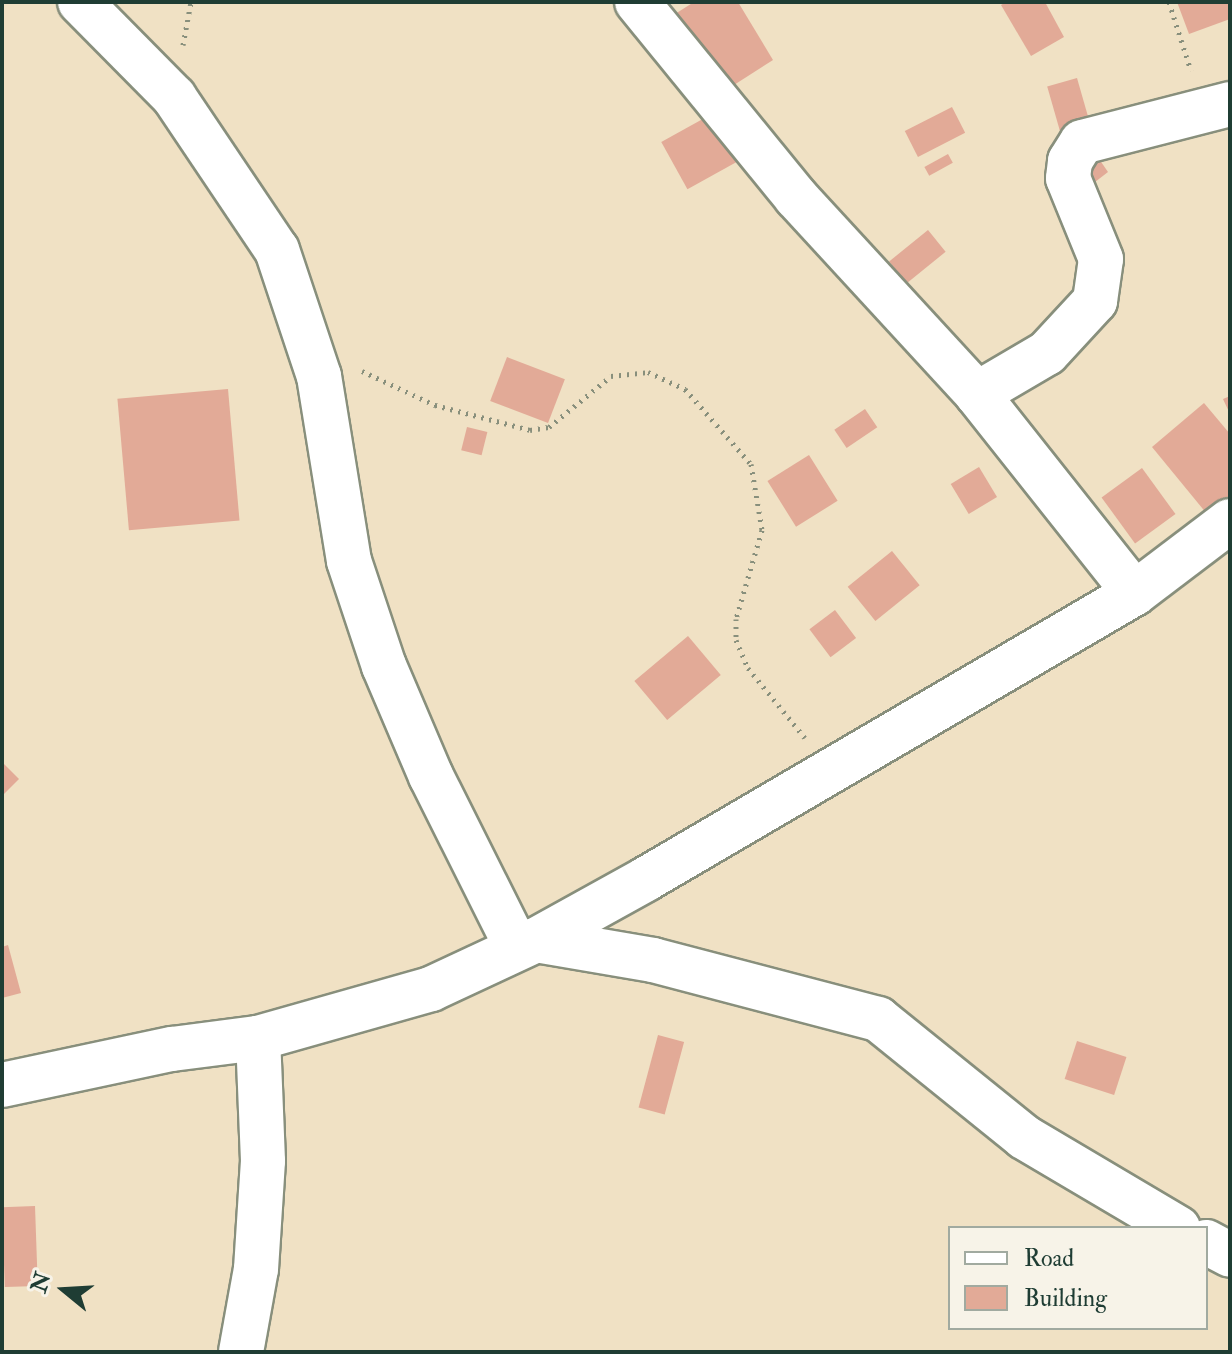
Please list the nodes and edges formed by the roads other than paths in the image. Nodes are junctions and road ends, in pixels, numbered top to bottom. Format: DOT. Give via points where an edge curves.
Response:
graph roads {
  1 [pos="80,2"];
  2 [pos="637,2"];
  3 [pos="1217,107"];
  4 [pos="977,394"];
  5 [pos="1230,521"];
  6 [pos="1135,593"];
  7 [pos="526,943"];
  8 [pos="258,1038"];
  9 [pos="2,1085"];
  10 [pos="1175,1226"];
  11 [pos="1208,1243"];
  12 [pos="1230,1255"];
  13 [pos="241,1352"];
  1 -- 7 [label="street" via="174,97 277,250 319,376 349,561 384,666 431,776"];
  2 -- 4 [label="street" via="796,197"];
  3 -- 4 [label="street" via="1082,142 1070,161 1068,178 1101,259 1095,301 1047,353"];
  4 -- 6 [label="street"];
  5 -- 6 [label="street"];
  6 -- 7 [label="street"];
  7 -- 8 [label="street" via="431,989"];
  7 -- 10 [label="street" via="653,960 878,1019 1024,1137"];
  8 -- 9 [label="street" via="172,1049"];
  8 -- 13 [label="street" via="263,1161 256,1269"];
  11 -- 12 [label="street"];
}
